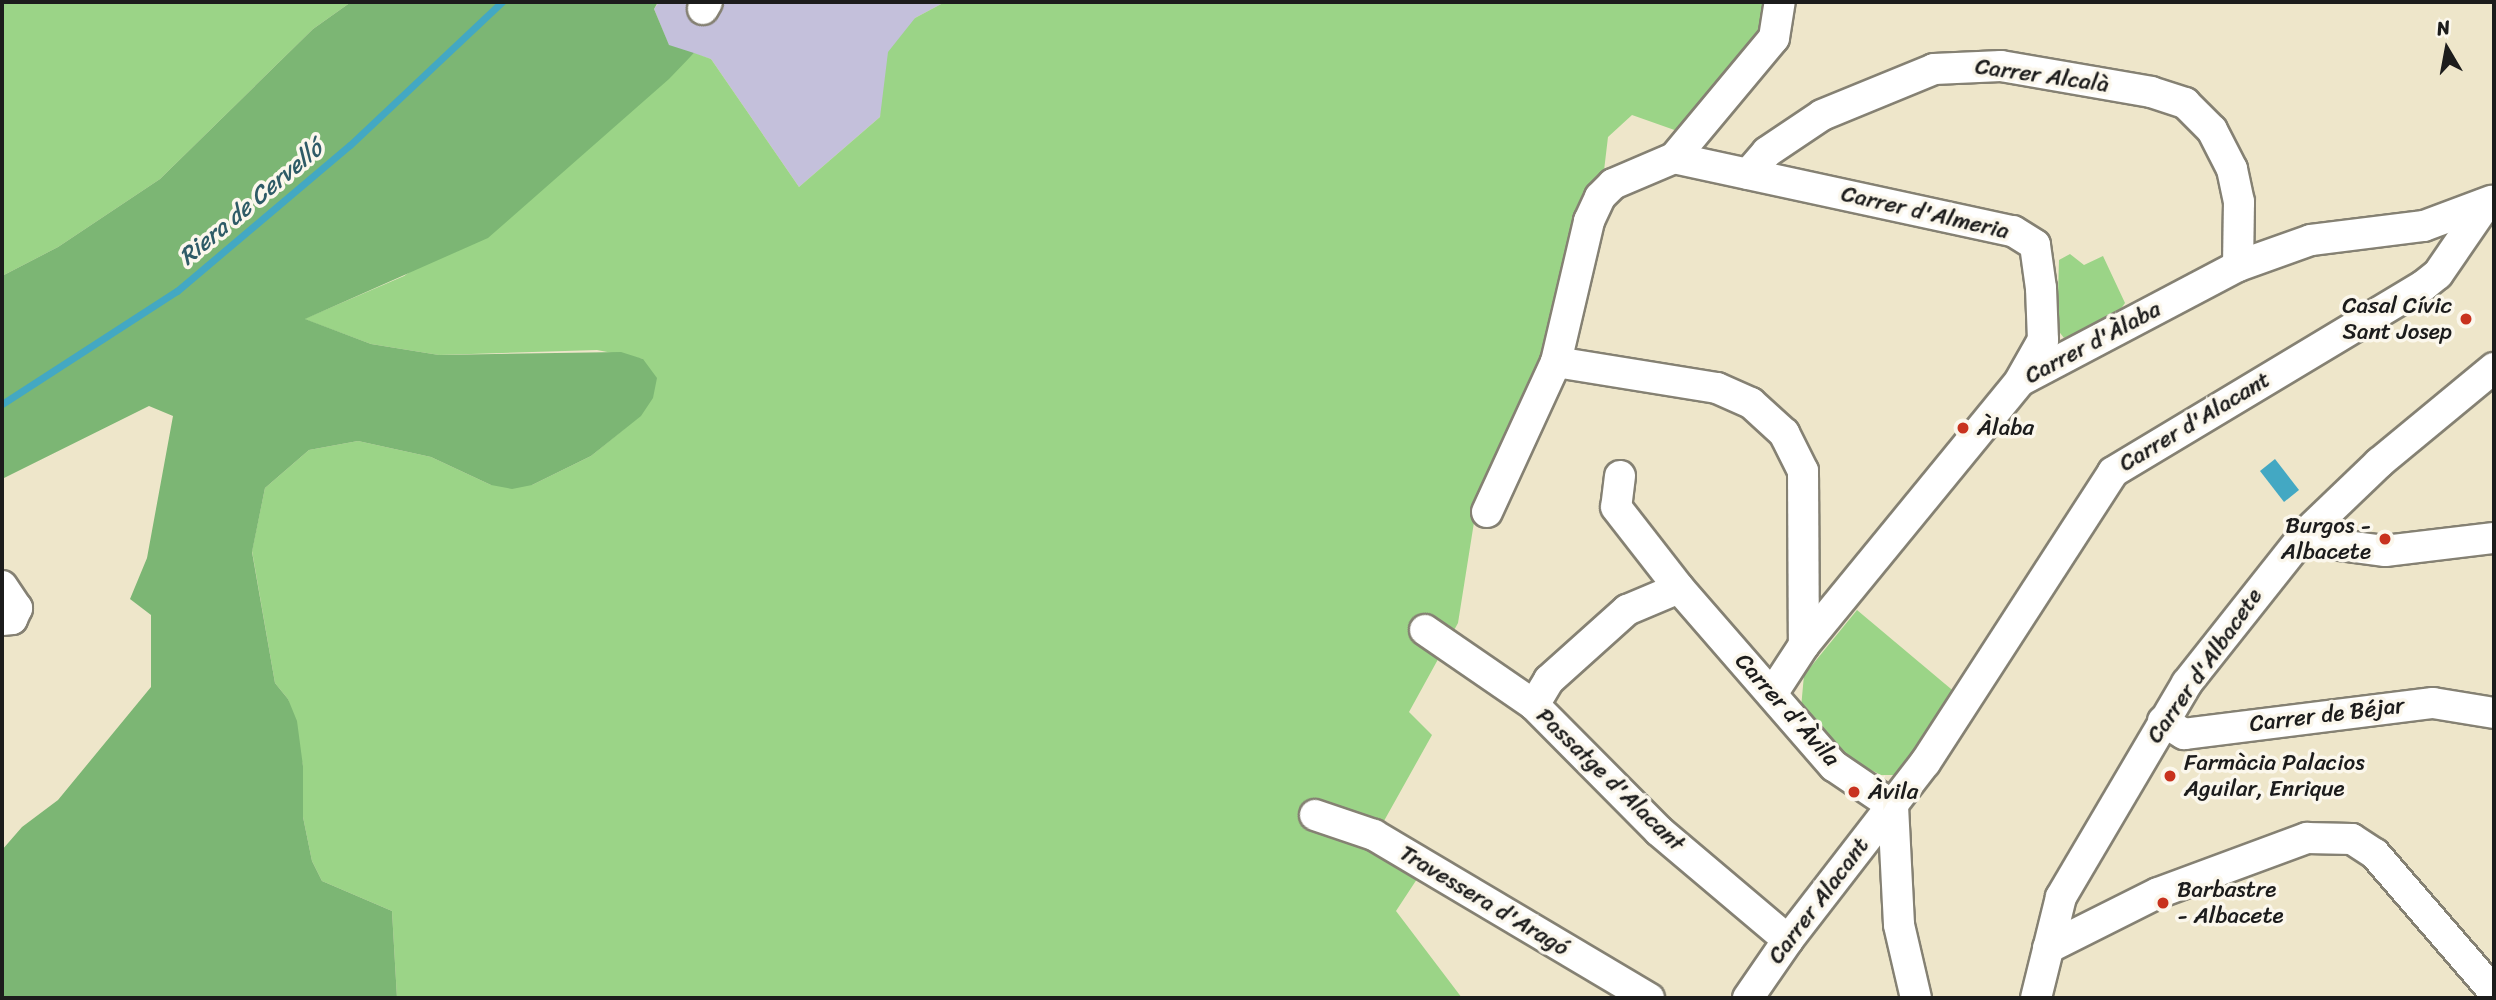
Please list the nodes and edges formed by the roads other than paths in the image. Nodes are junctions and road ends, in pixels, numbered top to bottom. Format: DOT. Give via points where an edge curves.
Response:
graph roads {
  1 [pos="1780,2"];
  2 [pos="1674,158"];
  3 [pos="1748,174"];
  4 [pos="2492,200"];
  5 [pos="2424,226"];
  6 [pos="2238,266"];
  7 [pos="2438,274"];
  8 [pos="2052,348"];
  9 [pos="1556,362"];
  10 [pos="2494,368"];
  11 [pos="1620,476"];
  12 [pos="1488,512"];
  13 [pos="2305,534"];
  14 [pos="2494,538"];
  15 [pos="2,586"];
  16 [pos="1679,588"];
  17 [pos="2,620"];
  18 [pos="1425,630"];
  19 [pos="1804,646"];
  20 [pos="1772,694"];
  21 [pos="1534,705"];
  22 [pos="2494,713"];
  23 [pos="2163,721"];
  24 [pos="1893,806"];
  25 [pos="1315,815"];
  26 [pos="1788,940"];
  27 [pos="2048,948"];
  28 [pos="2494,992"];
  29 [pos="1648,998"];
  30 [pos="1748,998"];
  31 [pos="1916,998"];
  32 [pos="2036,998"];
  1 -- 2 [label="street" via="1774,38"];
  2 -- 3 [label="street, Carrer d'Almeria"];
  2 -- 9 [label="street" via="1613,184 1600,197 1589,221"];
  3 -- 6 [label="street, Carrer Alcalà" via="1767,152 1822,115 1934,69 2001,66 2151,92 2185,103 2212,130 2227,159 2239,202"];
  3 -- 8 [label="street, Carrer d'Almeria" via="2013,231 2035,245"];
  4 -- 5 [label="street, Carrer d'Àlaba" via="2461,223 2444,229"];
  4 -- 7 [label="street, Carrer d'Alacant"];
  5 -- 6 [label="street, Carrer d'Àlaba" via="2311,240"];
  5 -- 7 [label="street" via="2441,251"];
  6 -- 8 [label="street, Carrer d'Àlaba"];
  7 -- 24 [label="street, Carrer d'Alacant" via="2113,472"];
  8 -- 19 [label="street, Carrer d'Àlaba"];
  9 -- 12 [label="street"];
  9 -- 19 [label="street" via="1717,388 1751,403 1784,432 1803,471"];
  10 -- 13 [label="street, Carrer d'Albacete" via="2379,463"];
  11 -- 16 [label="street, Carrer d'Àvila" via="1616,507"];
  13 -- 14 [label="street" via="2325,543 2385,551"];
  13 -- 23 [label="street, Carrer d'Albacete" via="2240,612"];
  15 -- 17 [label="street" via="17,608 12,619"];
  16 -- 20 [label="street, Carrer d'Àvila"];
  16 -- 21 [label="street" via="1627,610 1549,680"];
  18 -- 21 [label="street, Passatge d'Alacant"];
  19 -- 20 [label="street, Carrer d'Àlaba"];
  20 -- 24 [label="street, Carrer d'Àvila" via="1834,766"];
  21 -- 26 [label="street, Passatge d'Alacant" via="1659,831"];
  22 -- 23 [label="street, Carrer de Béjar" via="2433,703 2184,734"];
  23 -- 27 [label="street, Carrer d'Albacete" via="2061,897"];
  24 -- 26 [label="street, Carrer Alacant"];
  24 -- 31 [label="street" via="1899,925"];
  25 -- 29 [label="street, Travessera d'Aragó" via="1374,835"];
  26 -- 30 [label="street, Carrer Alacant"];
  27 -- 28 [label="street" via="2158,893 2307,838 2352,839 2375,854"];
  27 -- 32 [label="street, Carrer d'Albacete"];
}
